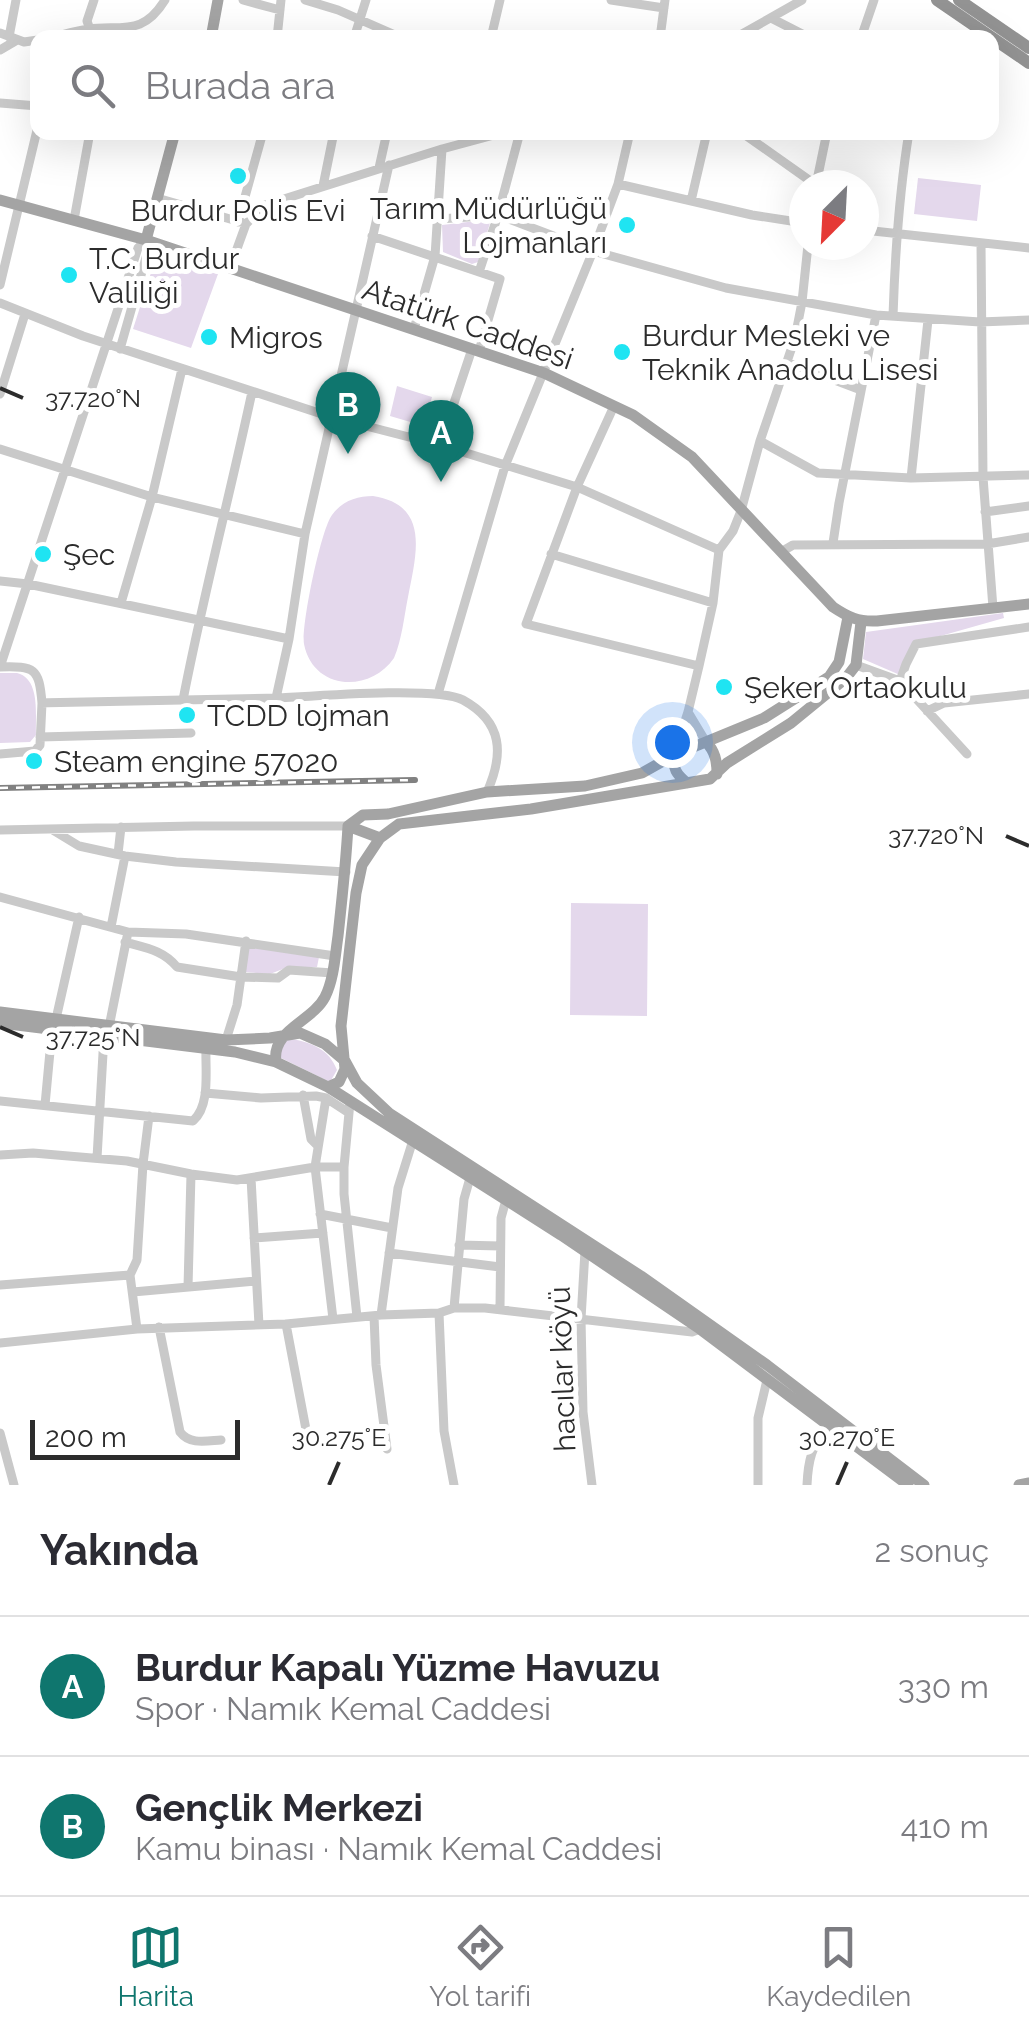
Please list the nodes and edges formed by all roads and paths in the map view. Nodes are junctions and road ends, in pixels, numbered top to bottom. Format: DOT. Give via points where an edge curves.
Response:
graph roads {
  1 [pos="16,0"];
  2 [pos="94,0"];
  3 [pos="165,0"];
  4 [pos="218,0"];
  5 [pos="244,0"];
  6 [pos="366,0"];
  7 [pos="500,0"];
  8 [pos="611,0"];
  9 [pos="802,0"];
  10 [pos="874,0"];
  11 [pos="937,0"];
  12 [pos="958,0"];
  13 [pos="310,1"];
  14 [pos="664,4"];
  15 [pos="280,5"];
  16 [pos="771,18"];
  17 [pos="360,20"];
  18 [pos="974,26"];
  19 [pos="91,30"];
  20 [pos="117,30"];
  21 [pos="212,30"];
  22 [pos="278,30"];
  23 [pos="357,30"];
  24 [pos="383,30"];
  25 [pos="493,30"];
  26 [pos="661,30"];
  27 [pos="749,30"];
  28 [pos="794,30"];
  29 [pos="865,30"];
  30 [pos="971,30"];
  31 [pos="980,30"];
  32 [pos="9,37"];
  33 [pos="999,43"];
  34 [pos="1029,48"];
  35 [pos="0,50"];
  36 [pos="1029,63"];
  37 [pos="0,103"];
  38 [pos="30,105"];
  39 [pos="35,140"];
  40 [pos="89,140"];
  41 [pos="173,140"];
  42 [pos="262,140"];
  43 [pos="332,140"];
  44 [pos="387,140"];
  45 [pos="475,140"];
  46 [pos="518,140"];
  47 [pos="628,140"];
  48 [pos="706,140"];
  49 [pos="752,140"];
  50 [pos="826,140"];
  51 [pos="908,140"];
  52 [pos="442,149"];
  53 [pos="384,166"];
  54 [pos="795,170"];
  55 [pos="819,170"];
  56 [pos="618,184"];
  57 [pos="323,186"];
  58 [pos="158,198"];
  59 [pos="0,200"];
  60 [pos="691,201"];
  61 [pos="19,204"];
  62 [pos="498,215"];
  63 [pos="439,219"];
  64 [pos="74,220"];
  65 [pos="789,221"];
  66 [pos="242,223"];
  67 [pos="879,231"];
  68 [pos="896,233"];
  69 [pos="372,236"];
  70 [pos="146,240"];
  71 [pos="980,243"];
  72 [pos="1029,248"];
  73 [pos="594,251"];
  74 [pos="435,256"];
  75 [pos="806,260"];
  76 [pos="230,268"];
  77 [pos="479,272"];
  78 [pos="0,285"];
  79 [pos="802,302"];
  80 [pos="0,303"];
  81 [pos="355,310"];
  82 [pos="25,314"];
  83 [pos="876,315"];
  84 [pos="893,316"];
  85 [pos="928,320"];
  86 [pos="1029,320"];
  87 [pos="980,322"];
  88 [pos="414,330"];
  89 [pos="106,344"];
  90 [pos="120,349"];
  91 [pos="476,350"];
  92 [pos="787,362"];
  93 [pos="182,369"];
  94 [pos="544,373"];
  95 [pos="861,390"];
  96 [pos="252,392"];
  97 [pos="0,394"];
  98 [pos="614,406"];
  99 [pos="331,417"];
  100 [pos="760,441"];
  101 [pos="440,445"];
  102 [pos="0,449"];
  103 [pos="505,466"];
  104 [pos="64,471"];
  105 [pos="1029,474"];
  106 [pos="845,476"];
  107 [pos="911,478"];
  108 [pos="984,478"];
  109 [pos="577,487"];
  110 [pos="152,497"];
  111 [pos="1029,506"];
  112 [pos="741,511"];
  113 [pos="986,512"];
  114 [pos="226,514"];
  115 [pos="305,534"];
  116 [pos="1029,537"];
  117 [pos="834,543"];
  118 [pos="987,544"];
  119 [pos="720,550"];
  120 [pos="781,552"];
  121 [pos="551,554"];
  122 [pos="0,581"];
  123 [pos="28,584"];
  124 [pos="121,603"];
  125 [pos="713,603"];
  126 [pos="1029,604"];
  127 [pos="994,608"];
  128 [pos="848,617"];
  129 [pos="199,620"];
  130 [pos="861,622"];
  131 [pos="1029,627"];
  132 [pos="290,639"];
  133 [pos="856,665"];
  134 [pos="699,666"];
  135 [pos="0,667"];
  136 [pos="900,681"];
  137 [pos="438,694"];
  138 [pos="1029,694"];
  139 [pos="276,698"];
  140 [pos="183,700"];
  141 [pos="42,703"];
  142 [pos="688,712"];
  143 [pos="928,712"];
  144 [pos="191,733"];
  145 [pos="40,737"];
  146 [pos="706,742"];
  147 [pos="0,754"];
  148 [pos="966,754"];
  149 [pos="674,755"];
  150 [pos="717,774"];
  151 [pos="686,783"];
  152 [pos="487,792"];
  153 [pos="348,826"];
  154 [pos="122,827"];
  155 [pos="51,828"];
  156 [pos="0,830"];
  157 [pos="380,838"];
  158 [pos="121,855"];
  159 [pos="346,872"];
  160 [pos="0,897"];
  161 [pos="79,917"];
  162 [pos="111,927"];
  163 [pos="127,937"];
  164 [pos="246,942"];
  165 [pos="335,956"];
  166 [pos="332,973"];
  167 [pos="241,977"];
  168 [pos="0,1012"];
  169 [pos="0,1024"];
  170 [pos="54,1024"];
  171 [pos="107,1031"];
  172 [pos="284,1034"];
  173 [pos="226,1040"];
  174 [pos="206,1047"];
  175 [pos="345,1060"];
  176 [pos="276,1062"];
  177 [pos="205,1092"];
  178 [pos="327,1092"];
  179 [pos="302,1095"];
  180 [pos="0,1100"];
  181 [pos="45,1106"];
  182 [pos="350,1108"];
  183 [pos="99,1112"];
  184 [pos="149,1116"];
  185 [pos="412,1140"];
  186 [pos="317,1145"];
  187 [pos="0,1155"];
  188 [pos="97,1158"];
  189 [pos="142,1166"];
  190 [pos="315,1167"];
  191 [pos="344,1167"];
  192 [pos="191,1174"];
  193 [pos="251,1178"];
  194 [pos="470,1178"];
  195 [pos="506,1200"];
  196 [pos="320,1214"];
  197 [pos="346,1218"];
  198 [pos="392,1228"];
  199 [pos="322,1234"];
  200 [pos="254,1238"];
  201 [pos="460,1244"];
  202 [pos="500,1246"];
  203 [pos="584,1250"];
  204 [pos="389,1253"];
  205 [pos="458,1262"];
  206 [pos="500,1266"];
  207 [pos="130,1275"];
  208 [pos="256,1282"];
  209 [pos="0,1285"];
  210 [pos="188,1287"];
  211 [pos="133,1292"];
  212 [pos="662,1303"];
  213 [pos="454,1308"];
  214 [pos="500,1308"];
  215 [pos="440,1313"];
  216 [pos="377,1315"];
  217 [pos="358,1317"];
  218 [pos="333,1320"];
  219 [pos="581,1320"];
  220 [pos="286,1324"];
  221 [pos="258,1325"];
  222 [pos="159,1328"];
  223 [pos="658,1328"];
  224 [pos="137,1329"];
  225 [pos="700,1329"];
  226 [pos="0,1344"];
  227 [pos="767,1380"];
  228 [pos="828,1426"];
  229 [pos="0,1433"];
  230 [pos="220,1440"];
  231 [pos="308,1440"];
  232 [pos="387,1449"];
  233 [pos="1029,1483"];
  234 [pos="10,1484"];
  235 [pos="454,1485"];
  236 [pos="592,1485"];
  237 [pos="758,1485"];
  238 [pos="807,1485"];
  239 [pos="908,1485"];
  240 [pos="924,1485"];
  241 [pos="1019,1485"];
  1 -- 32 [label="street"];
  2 -- 19 [label="street"];
  3 -- 20 [label="street" via="134,28"];
  4 -- 21 [label="main road"];
  5 -- 15 [label="street"];
  6 -- 17 [label="street"];
  7 -- 25 [label="street"];
  8 -- 14 [label="street"];
  9 -- 16 [label="street"];
  10 -- 29 [label="street"];
  11 -- 18 [label="highway"];
  12 -- 34 [label="highway"];
  13 -- 17 [label="street"];
  14 -- 26 [label="street"];
  15 -- 22 [label="street"];
  16 -- 27 [label="street"];
  16 -- 28 [label="street"];
  17 -- 23 [label="street"];
  17 -- 24 [label="street"];
  18 -- 30 [label="street"];
  18 -- 31 [label="highway"];
  32 -- 35 [label="street"];
  33 -- 36 [label="highway"];
  37 -- 38 [label="street"];
  39 -- 61 [label="street"];
  40 -- 64 [label="street"];
  41 -- 58 [label="main road"];
  42 -- 66 [label="street"];
  43 -- 57 [label="street"];
  44 -- 53 [label="street"];
  45 -- 52 [label="street"];
  46 -- 62 [label="street"];
  47 -- 56 [label="street"];
  48 -- 60 [label="street"];
  49 -- 54 [label="street"];
  50 -- 55 [label="street"];
  51 -- 68 [label="street"];
  52 -- 53 [label="street"];
  52 -- 63 [label="street"];
  53 -- 57 [label="street"];
  53 -- 69 [label="street"];
  56 -- 60 [label="street"];
  56 -- 73 [label="street"];
  57 -- 66 [label="street" via="265,205"];
  58 -- 66 [label="street"];
  58 -- 70 [label="main road"];
  59 -- 61 [label="main road, Atatürk Caddesi"];
  60 -- 65 [label="street"];
  61 -- 64 [label="main road, Atatürk Caddesi"];
  61 -- 78 [label="street"];
  62 -- 63 [label="street"];
  62 -- 73 [label="street"];
  62 -- 77 [label="street"];
  63 -- 74 [label="street"];
  64 -- 70 [label="main road, Atatürk Caddesi"];
  66 -- 76 [label="street"];
  67 -- 68 [label="street"];
  68 -- 71 [label="street"];
  68 -- 84 [label="street"];
  69 -- 74 [label="street"];
  69 -- 81 [label="street"];
  70 -- 76 [label="main road, Atatürk Caddesi"];
  70 -- 89 [label="street"];
  70 -- 90 [label="street" via="148,254"];
  71 -- 72 [label="street"];
  71 -- 87 [label="street"];
  73 -- 79 [label="street"];
  73 -- 94 [label="street"];
  74 -- 77 [label="street"];
  74 -- 88 [label="street"];
  75 -- 79 [label="street"];
  76 -- 81 [label="main road, Atatürk Caddesi"];
  77 -- 91 [label="street" via="500,279"];
  79 -- 83 [label="street"];
  79 -- 92 [label="street"];
  80 -- 82 [label="street"];
  81 -- 88 [label="main road, Atatürk Caddesi"];
  81 -- 99 [label="street"];
  82 -- 89 [label="street"];
  82 -- 97 [label="street"];
  83 -- 84 [label="street"];
  83 -- 95 [label="street"];
  84 -- 85 [label="street"];
  85 -- 87 [label="street"];
  85 -- 107 [label="street"];
  86 -- 87 [label="street"];
  87 -- 108 [label="street"];
  88 -- 91 [label="main road, Atatürk Caddesi"];
  89 -- 90 [label="street"];
  89 -- 104 [label="street"];
  90 -- 93 [label="street"];
  91 -- 94 [label="main road, Atatürk Caddesi"];
  91 -- 101 [label="street"];
  92 -- 95 [label="street"];
  92 -- 100 [label="street"];
  93 -- 96 [label="street"];
  93 -- 110 [label="street"];
  94 -- 98 [label="main road, Atatürk Caddesi"];
  94 -- 103 [label="street"];
  95 -- 106 [label="street"];
  96 -- 99 [label="street"];
  96 -- 114 [label="street"];
  98 -- 109 [label="street"];
  98 -- 112 [label="main road, Atatürk Caddesi" via="692,457"];
  99 -- 101 [label="street"];
  99 -- 115 [label="street"];
  100 -- 106 [label="street" via="818,473"];
  100 -- 112 [label="street"];
  101 -- 103 [label="street"];
  102 -- 104 [label="street"];
  103 -- 109 [label="street"];
  103 -- 137 [label="street"];
  104 -- 110 [label="street"];
  104 -- 123 [label="street"];
  105 -- 108 [label="street"];
  106 -- 107 [label="street"];
  106 -- 117 [label="street"];
  107 -- 108 [label="street"];
  108 -- 113 [label="street"];
  109 -- 119 [label="street"];
  109 -- 121 [label="street"];
  110 -- 114 [label="street"];
  110 -- 124 [label="street"];
  111 -- 113 [label="street"];
  112 -- 119 [label="street"];
  112 -- 120 [label="main road, Atatürk Caddesi"];
  113 -- 118 [label="street"];
  114 -- 115 [label="street"];
  114 -- 129 [label="street"];
  115 -- 132 [label="street"];
  116 -- 118 [label="street"];
  117 -- 118 [label="street"];
  117 -- 120 [label="street"];
  118 -- 127 [label="street"];
  119 -- 125 [label="street"];
  120 -- 128 [label="main road, Atatürk Caddesi"];
  121 -- 125 [label="street"];
  121 -- 134 [label="street" via="526,624"];
  122 -- 123 [label="street"];
  123 -- 124 [label="street"];
  123 -- 135 [label="street"];
  124 -- 129 [label="street"];
  125 -- 134 [label="street"];
  126 -- 127 [label="main road"];
  127 -- 130 [label="main road"];
  128 -- 130 [label="main road"];
  128 -- 146 [label="main road" via="839,662 829,677 764,718"];
  129 -- 132 [label="street"];
  129 -- 140 [label="street"];
  130 -- 133 [label="main road"];
  131 -- 136 [label="street" via="916,644"];
  132 -- 139 [label="street"];
  133 -- 136 [label="street"];
  133 -- 150 [label="main road" via="791,723"];
  134 -- 142 [label="street"];
  135 -- 141 [label="street" via="33,671"];
  136 -- 143 [label="street"];
  137 -- 139 [label="street"];
  137 -- 152 [label="street" via="460,698 493,728 498,767"];
  138 -- 143 [label="street" via="944,703"];
  139 -- 140 [label="street"];
  140 -- 141 [label="street"];
  141 -- 145 [label="street"];
  142 -- 146 [label="street"];
  142 -- 149 [label="street"];
  143 -- 148 [label="street"];
  144 -- 145 [label="street"];
  145 -- 147 [label="street" via="34,751"];
  146 -- 149 [label="main road"];
  146 -- 150 [label="main road"];
  149 -- 151 [label="main road" via="673,767"];
  149 -- 152 [label="main road" via="642,773 585,786"];
  150 -- 151 [label="main road"];
  151 -- 157 [label="main road" via="398,824"];
  152 -- 153 [label="main road" via="363,815"];
  153 -- 154 [label="street"];
  153 -- 157 [label="main road"];
  153 -- 159 [label="main road"];
  154 -- 155 [label="street"];
  154 -- 158 [label="street"];
  155 -- 156 [label="street"];
  155 -- 158 [label="street" via="79,846"];
  157 -- 175 [label="main road" via="362,865 356,893 341,1026"];
  158 -- 159 [label="street"];
  158 -- 162 [label="street"];
  159 -- 165 [label="main road"];
  160 -- 161 [label="street"];
  161 -- 162 [label="street"];
  161 -- 170 [label="street"];
  162 -- 163 [label="street"];
  163 -- 164 [label="street" via="186,934"];
  163 -- 167 [label="street" via="177,967"];
  163 -- 171 [label="street"];
  164 -- 165 [label="street"];
  164 -- 167 [label="street"];
  165 -- 166 [label="main road"];
  166 -- 167 [label="street"];
  166 -- 172 [label="main road" via="319,1006"];
  167 -- 173 [label="street"];
  168 -- 170 [label="main road"];
  169 -- 170 [label="main road"];
  170 -- 171 [label="main road"];
  170 -- 181 [label="street"];
  171 -- 173 [label="main road"];
  171 -- 174 [label="main road"];
  171 -- 183 [label="street"];
  172 -- 173 [label="main road"];
  172 -- 175 [label="main road" via="300,1033"];
  172 -- 176 [label="main road"];
  174 -- 176 [label="main road"];
  174 -- 177 [label="street"];
  175 -- 178 [label="main road" via="343,1078"];
  175 -- 240 [label="main road" via="357,1083 389,1113 641,1276"];
  176 -- 178 [label="main road"];
  177 -- 179 [label="street"];
  177 -- 184 [label="street" via="193,1121"];
  178 -- 179 [label="street"];
  178 -- 182 [label="main road"];
  178 -- 186 [label="street"];
  179 -- 186 [label="street"];
  180 -- 181 [label="street"];
  181 -- 183 [label="street"];
  182 -- 185 [label="main road"];
  182 -- 191 [label="street"];
  183 -- 184 [label="street"];
  183 -- 188 [label="street"];
  184 -- 189 [label="street"];
  185 -- 194 [label="main road"];
  185 -- 198 [label="street"];
  186 -- 190 [label="street"];
  187 -- 188 [label="street"];
  188 -- 189 [label="street"];
  189 -- 192 [label="street"];
  189 -- 207 [label="street" via="137,1260"];
  190 -- 191 [label="street"];
  190 -- 193 [label="street"];
  190 -- 196 [label="street"];
  191 -- 197 [label="street"];
  192 -- 193 [label="street"];
  192 -- 210 [label="street"];
  193 -- 200 [label="street"];
  194 -- 195 [label="main road"];
  194 -- 201 [label="street"];
  195 -- 202 [label="street"];
  195 -- 203 [label="main road"];
  196 -- 197 [label="street"];
  196 -- 199 [label="street"];
  197 -- 198 [label="street"];
  197 -- 217 [label="street"];
  198 -- 204 [label="street"];
  199 -- 200 [label="street"];
  199 -- 218 [label="street"];
  200 -- 208 [label="street"];
  201 -- 202 [label="street"];
  201 -- 205 [label="street"];
  202 -- 206 [label="street"];
  203 -- 212 [label="main road"];
  203 -- 219 [label="street, hacılar köyü"];
  204 -- 205 [label="street"];
  204 -- 216 [label="street"];
  205 -- 206 [label="street"];
  205 -- 213 [label="street"];
  206 -- 214 [label="street"];
  207 -- 209 [label="street"];
  207 -- 211 [label="street"];
  208 -- 210 [label="street"];
  208 -- 221 [label="street"];
  210 -- 211 [label="street"];
  211 -- 224 [label="street"];
  212 -- 223 [label="street"];
  212 -- 225 [label="main road"];
  213 -- 214 [label="street"];
  213 -- 215 [label="street"];
  214 -- 219 [label="street"];
  215 -- 216 [label="street"];
  215 -- 235 [label="street" via="443,1417"];
  216 -- 217 [label="street"];
  216 -- 232 [label="street"];
  217 -- 218 [label="street"];
  218 -- 220 [label="street"];
  219 -- 223 [label="street"];
  219 -- 236 [label="street, hacılar köyü"];
  220 -- 221 [label="street"];
  220 -- 231 [label="street"];
  221 -- 222 [label="street"];
  222 -- 224 [label="street"];
  222 -- 230 [label="street" via="180,1432 193,1441"];
  223 -- 225 [label="street"];
  224 -- 226 [label="street"];
  225 -- 227 [label="main road"];
  227 -- 228 [label="main road"];
  227 -- 237 [label="street" via="757,1427"];
  228 -- 238 [label="street" via="812,1448"];
  228 -- 239 [label="main road"];
  229 -- 234 [label="street"];
  233 -- 241 [label="main road"];
}
